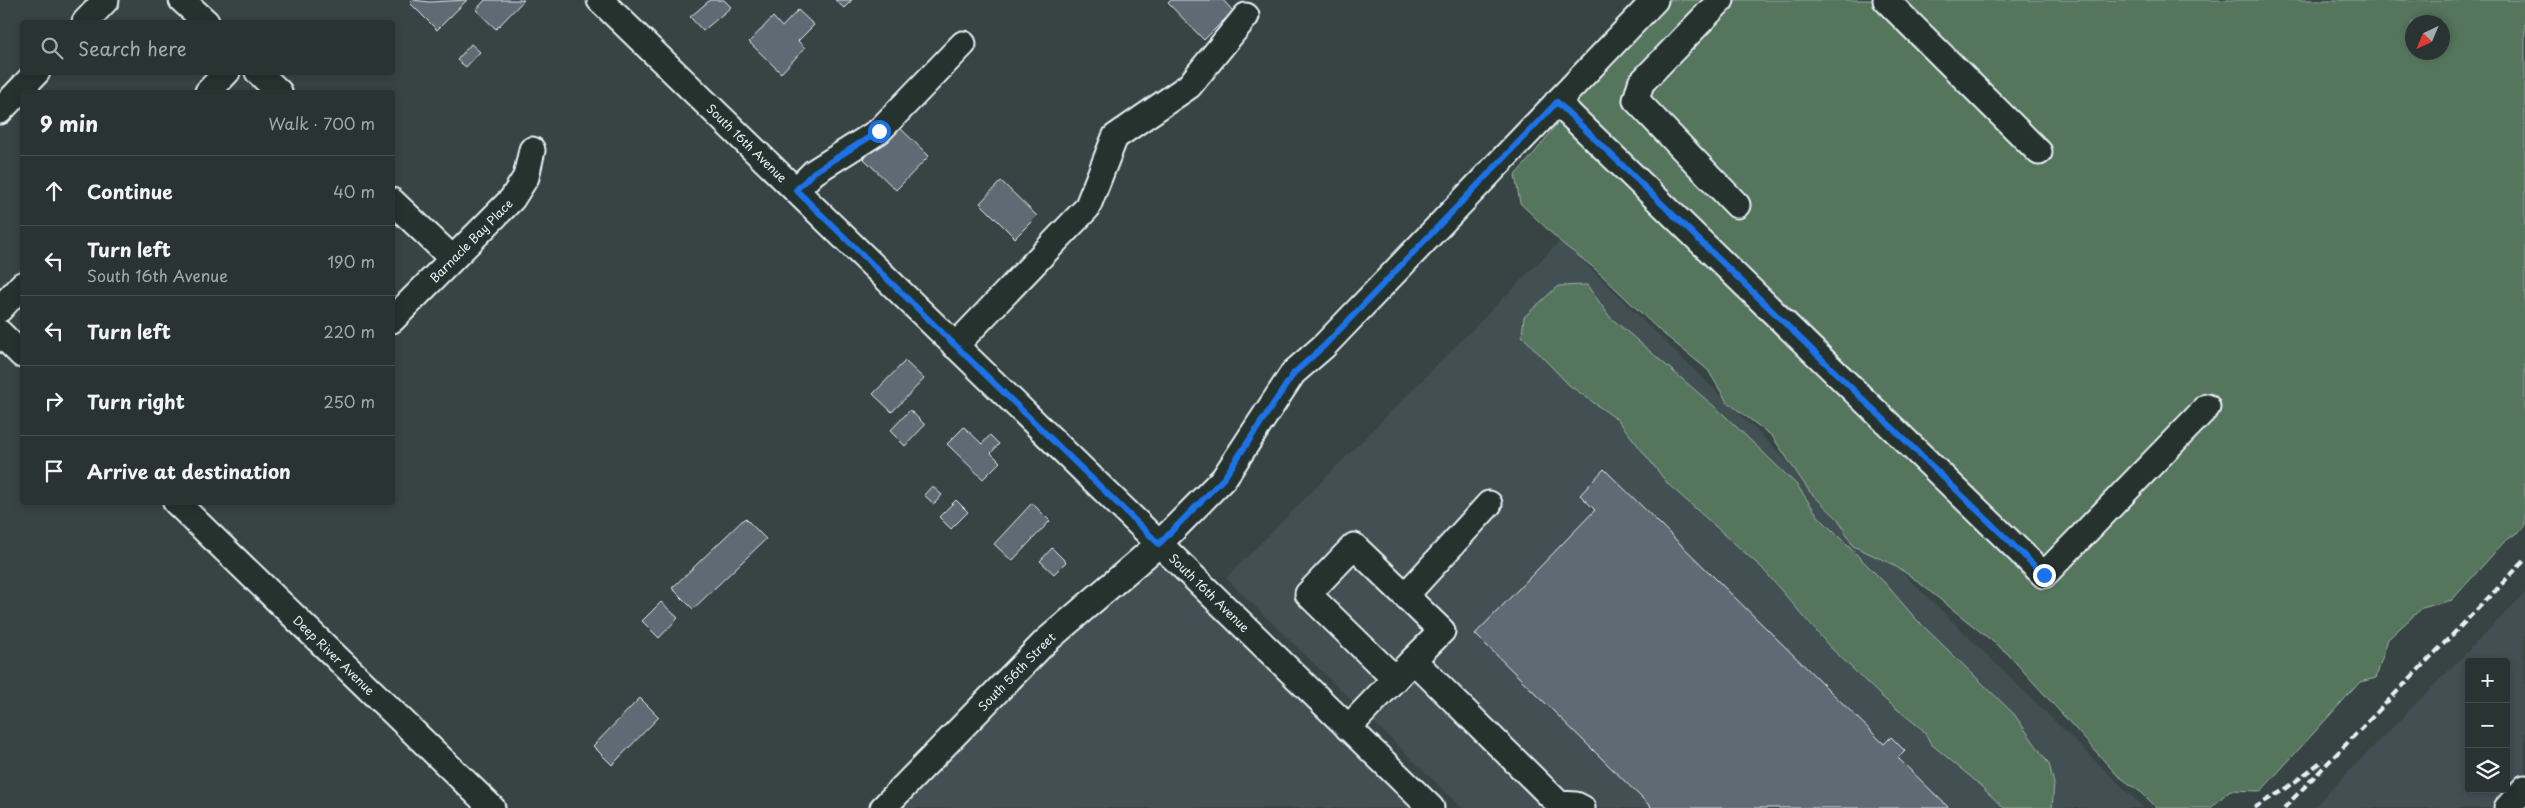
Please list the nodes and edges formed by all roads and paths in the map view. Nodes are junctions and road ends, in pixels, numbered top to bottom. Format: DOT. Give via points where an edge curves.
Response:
graph roads {
  1 [pos="106,0"];
  2 [pos="182,0"];
  3 [pos="600,0"];
  4 [pos="1655,0"];
  5 [pos="1720,0"];
  6 [pos="1886,0"];
  7 [pos="1246,16"];
  8 [pos="87,20"];
  9 [pos="204,20"];
  10 [pos="963,44"];
  11 [pos="34,75"];
  12 [pos="224,75"];
  13 [pos="261,75"];
  14 [pos="210,90"];
  15 [pos="277,90"];
  16 [pos="1557,102"];
  17 [pos="0,111"];
  18 [pos="532,150"];
  19 [pos="2039,152"];
  20 [pos="796,190"];
  21 [pos="395,204"];
  22 [pos="1737,206"];
  23 [pos="452,258"];
  24 [pos="20,287"];
  25 [pos="0,309"];
  26 [pos="395,317"];
  27 [pos="0,333"];
  28 [pos="955,346"];
  29 [pos="20,353"];
  30 [pos="2207,407"];
  31 [pos="1489,504"];
  32 [pos="179,505"];
  33 [pos="1159,544"];
  34 [pos="1406,595"];
  35 [pos="1413,660"];
  36 [pos="1395,679"];
  37 [pos="1348,728"];
  38 [pos="2525,788"];
  39 [pos="1565,807"];
  40 [pos="492,808"];
  41 [pos="883,808"];
  42 [pos="1431,808"];
  43 [pos="2507,808"];
  1 -- 8 [label="street"];
  2 -- 9 [label="street"];
  3 -- 20 [label="street, South 16th Avenue"];
  4 -- 16 [label="street, South 56th Street"];
  5 -- 22 [label="street" via="1641,83 1636,100"];
  6 -- 19 [label="street"];
  7 -- 28 [label="street" via="1189,86 1115,137 1087,208"];
  10 -- 20 [label="street" via="879,131 814,172"];
  11 -- 17 [label="street"];
  12 -- 14 [label="street"];
  13 -- 15 [label="street"];
  16 -- 30 [label="street" via="2044,575"];
  16 -- 33 [label="street, South 56th Street" via="1324,346 1294,373 1224,478"];
  18 -- 23 [label="street, Barnacle Bay Place" via="526,177 512,199"];
  20 -- 28 [label="street, South 16th Avenue"];
  21 -- 23 [label="street"];
  23 -- 26 [label="street, Barnacle Bay Place"];
  24 -- 25 [label="street"];
  27 -- 29 [label="street"];
  28 -- 33 [label="street, South 16th Avenue"];
  31 -- 34 [label="street"];
  32 -- 40 [label="street, Deep River Avenue"];
  33 -- 37 [label="street, South 16th Avenue"];
  33 -- 41 [label="street, South 56th Street" via="1046,641"];
  34 -- 35 [label="street" via="1442,631"];
  34 -- 36 [label="street" via="1354,546 1308,594"];
  35 -- 36 [label="street"];
  35 -- 39 [label="street"];
  36 -- 37 [label="street"];
  37 -- 42 [label="street, South 16th Avenue"];
  38 -- 43 [label="street"];
}
